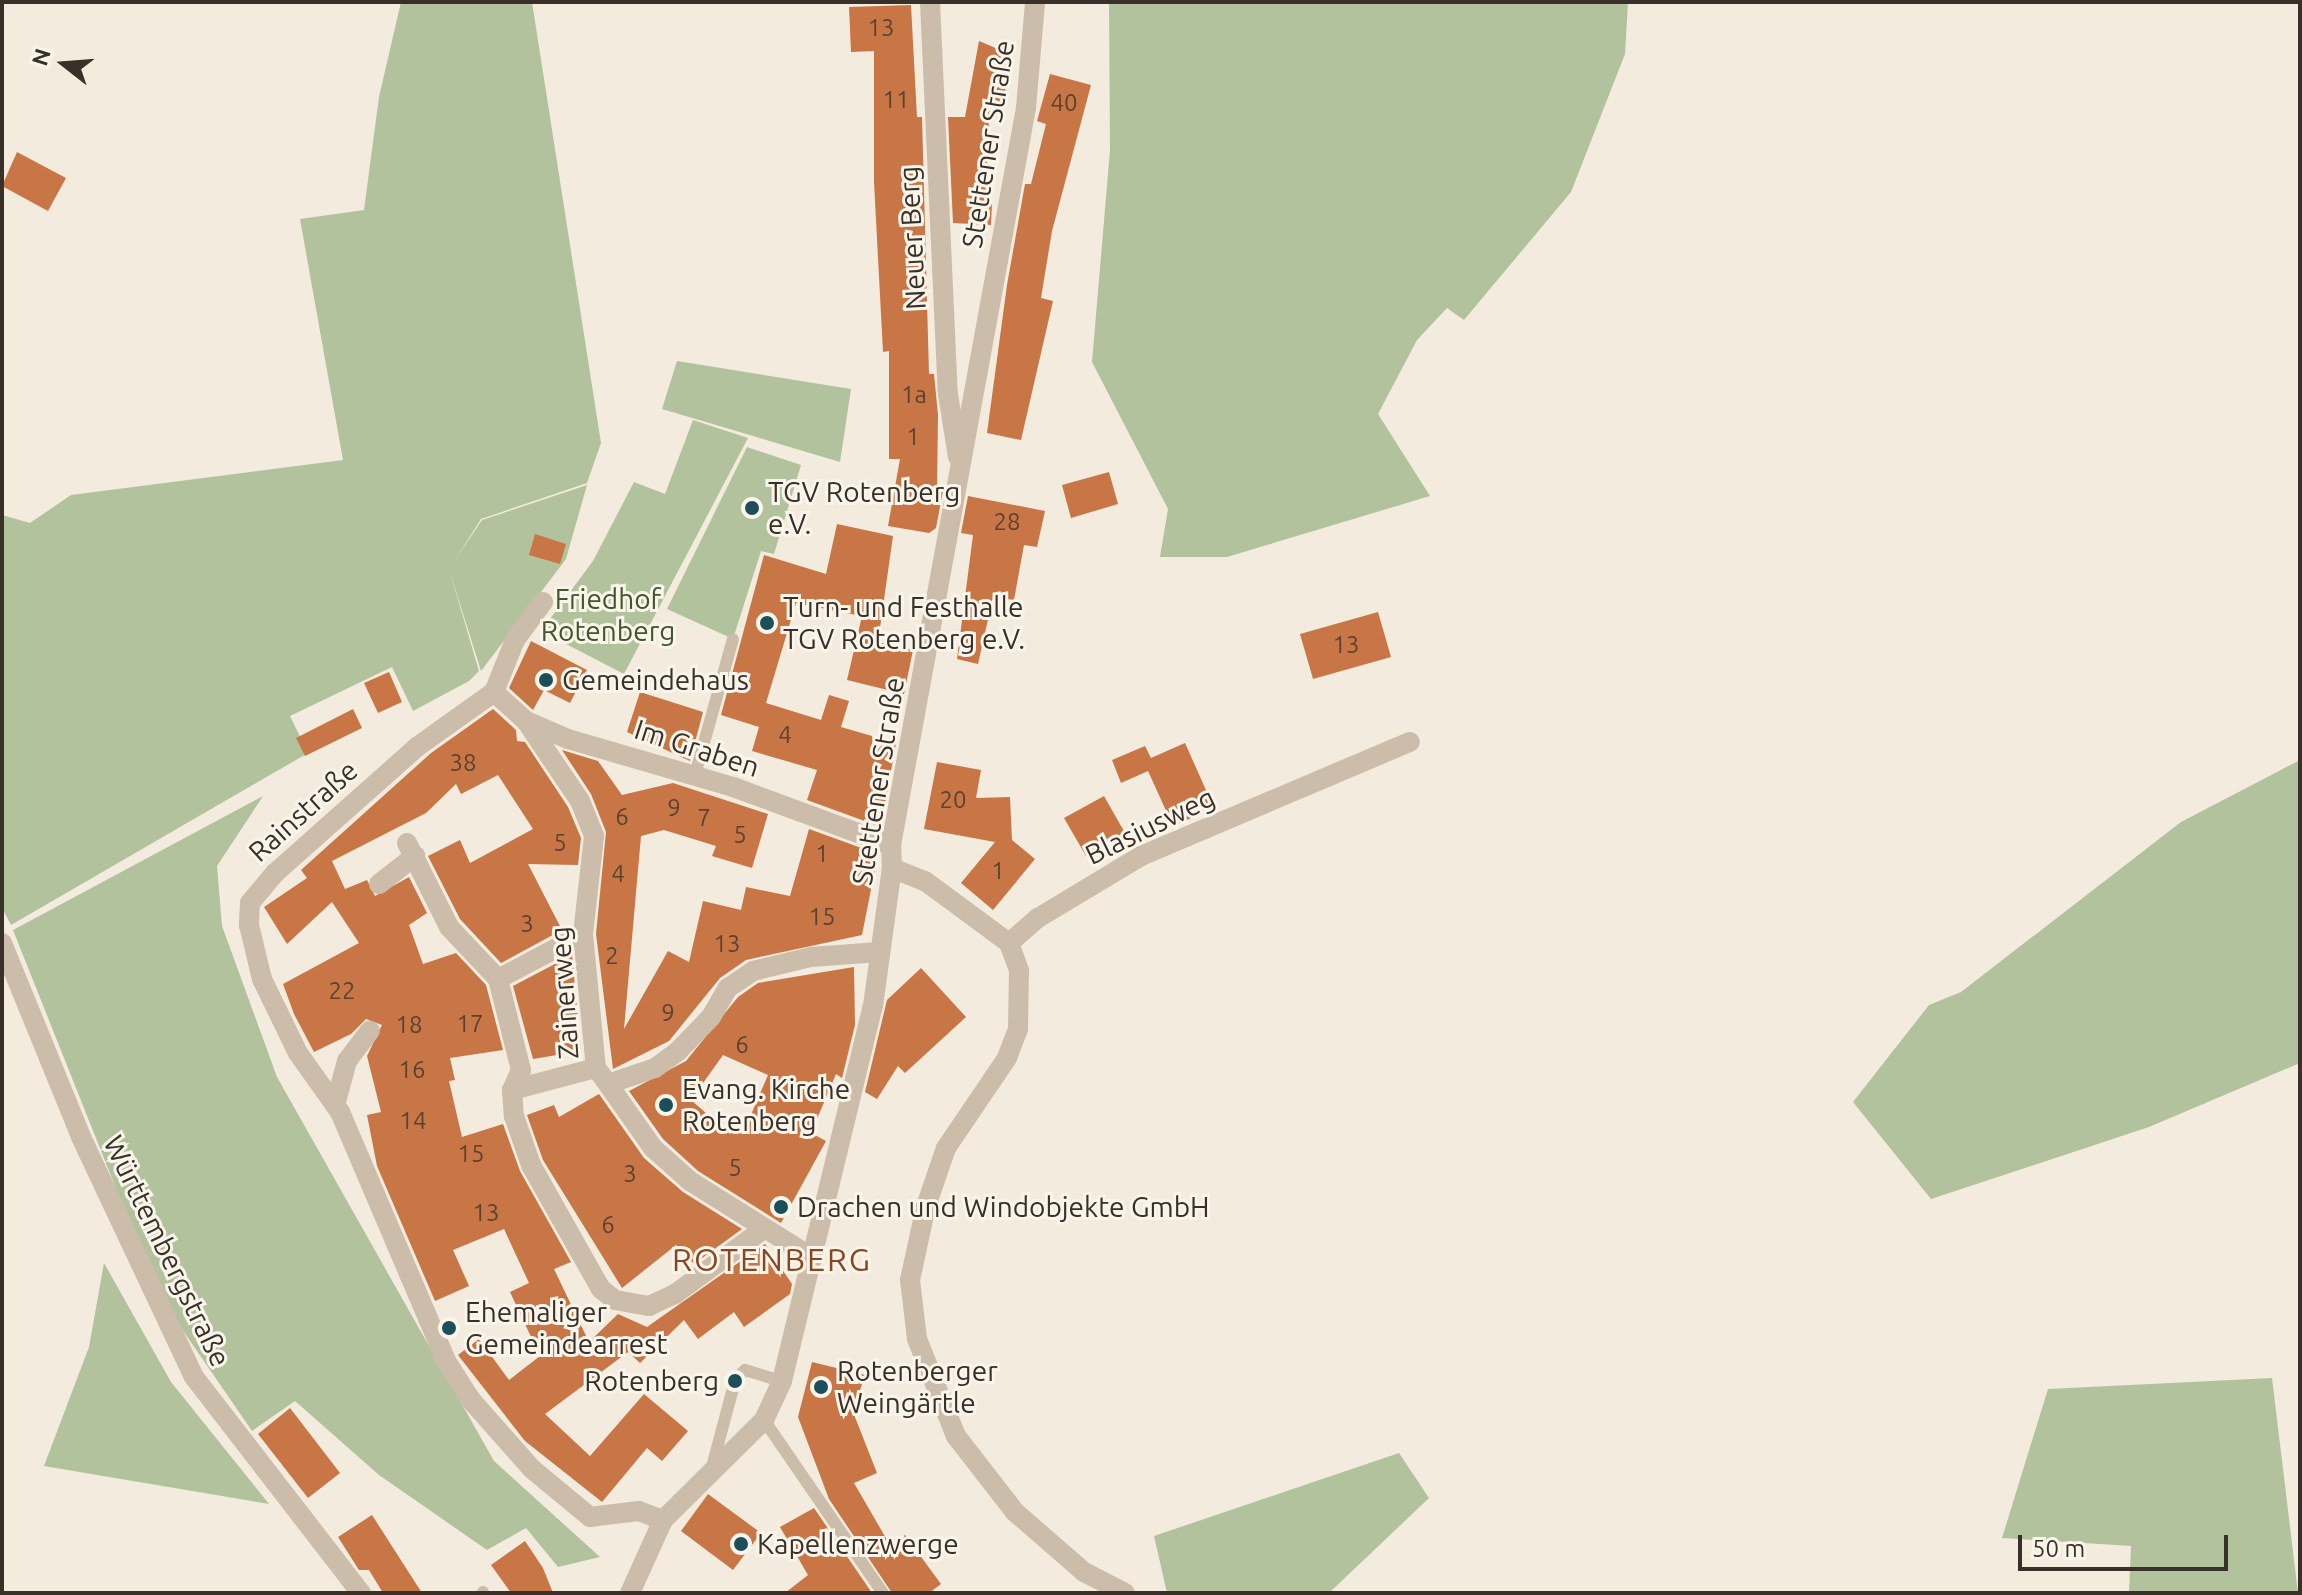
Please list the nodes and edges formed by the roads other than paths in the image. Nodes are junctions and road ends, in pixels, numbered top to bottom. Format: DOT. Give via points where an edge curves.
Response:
graph roads {
  1 [pos="930,2"];
  2 [pos="1035,2"];
  3 [pos="960,471"];
  4 [pos="543,602"];
  5 [pos="733,639"];
  6 [pos="494,692"];
  7 [pos="526,721"];
  8 [pos="1410,742"];
  9 [pos="695,775"];
  10 [pos="891,845"];
  11 [pos="892,868"];
  12 [pos="379,884"];
  13 [pos="583,934"];
  14 [pos="2,943"];
  15 [pos="1009,943"];
  16 [pos="879,952"];
  17 [pos="498,979"];
  18 [pos="370,1031"];
  19 [pos="602,1076"];
  20 [pos="512,1090"];
  21 [pos="335,1105"];
  22 [pos="762,1230"];
  23 [pos="811,1257"];
  24 [pos="782,1381"];
  25 [pos="764,1420"];
  26 [pos="713,1463"];
  27 [pos="663,1520"];
  28 [pos="361,1593"];
  29 [pos="630,1593"];
  30 [pos="883,1593"];
  31 [pos="1125,1593"];
  1 -- 3 [label="street, Neuer Berg" via="948,394"];
  2 -- 3 [label="street, Stettener Straße" via="1026,108"];
  3 -- 10 [label="street, Stettener Straße"];
  4 -- 6 [label="street" via="515,640"];
  5 -- 9 [label="lane"];
  6 -- 7 [label="street, Im Graben"];
  6 -- 21 [label="street, Rainstraße" via="407,755 250,903 262,979 298,1053"];
  7 -- 9 [label="street, Im Graben"];
  7 -- 13 [label="street, Zainerweg" via="580,801 594,836"];
  8 -- 15 [label="street, Blasiusweg" via="1141,856"];
  9 -- 10 [label="street, Im Graben"];
  10 -- 11 [label="street, Stettener Straße"];
  11 -- 15 [label="street" via="925,881"];
  11 -- 16 [label="street, Stettener Straße"];
  12 -- 17 [label="street" via="411,849 449,927"];
  13 -- 17 [label="street"];
  13 -- 19 [label="street, Zainerweg"];
  14 -- 28 [label="street, Württembergstraße" via="81,1137 194,1377"];
  15 -- 31 [label="street" via="1019,971 1018,1029 1007,1058 946,1148 926,1206 910,1280 917,1339 956,1436 1015,1512 1084,1572"];
  16 -- 19 [label="street" via="811,957 753,971 728,988 711,1017 655,1068"];
  16 -- 23 [label="street, Stettener Straße" via="873,1006"];
  17 -- 20 [label="street" via="521,1070"];
  18 -- 21 [label="street" via="347,1061"];
  19 -- 20 [label="street"];
  19 -- 22 [label="street" via="653,1148"];
  20 -- 22 [label="street" via="514,1116 531,1165 574,1247 615,1300 649,1306 675,1294"];
  21 -- 27 [label="street, Rainstraße" via="446,1361 471,1400 532,1469 590,1517 639,1511"];
  22 -- 23 [label="street"];
  23 -- 24 [label="street, Stettener Straße"];
  24 -- 25 [label="street, Stettener Straße"];
  24 -- 26 [label="lane" via="745,1370 735,1381"];
  25 -- 26 [label="street"];
  25 -- 30 [label="lane"];
  26 -- 27 [label="street"];
  27 -- 29 [label="street"];
}
